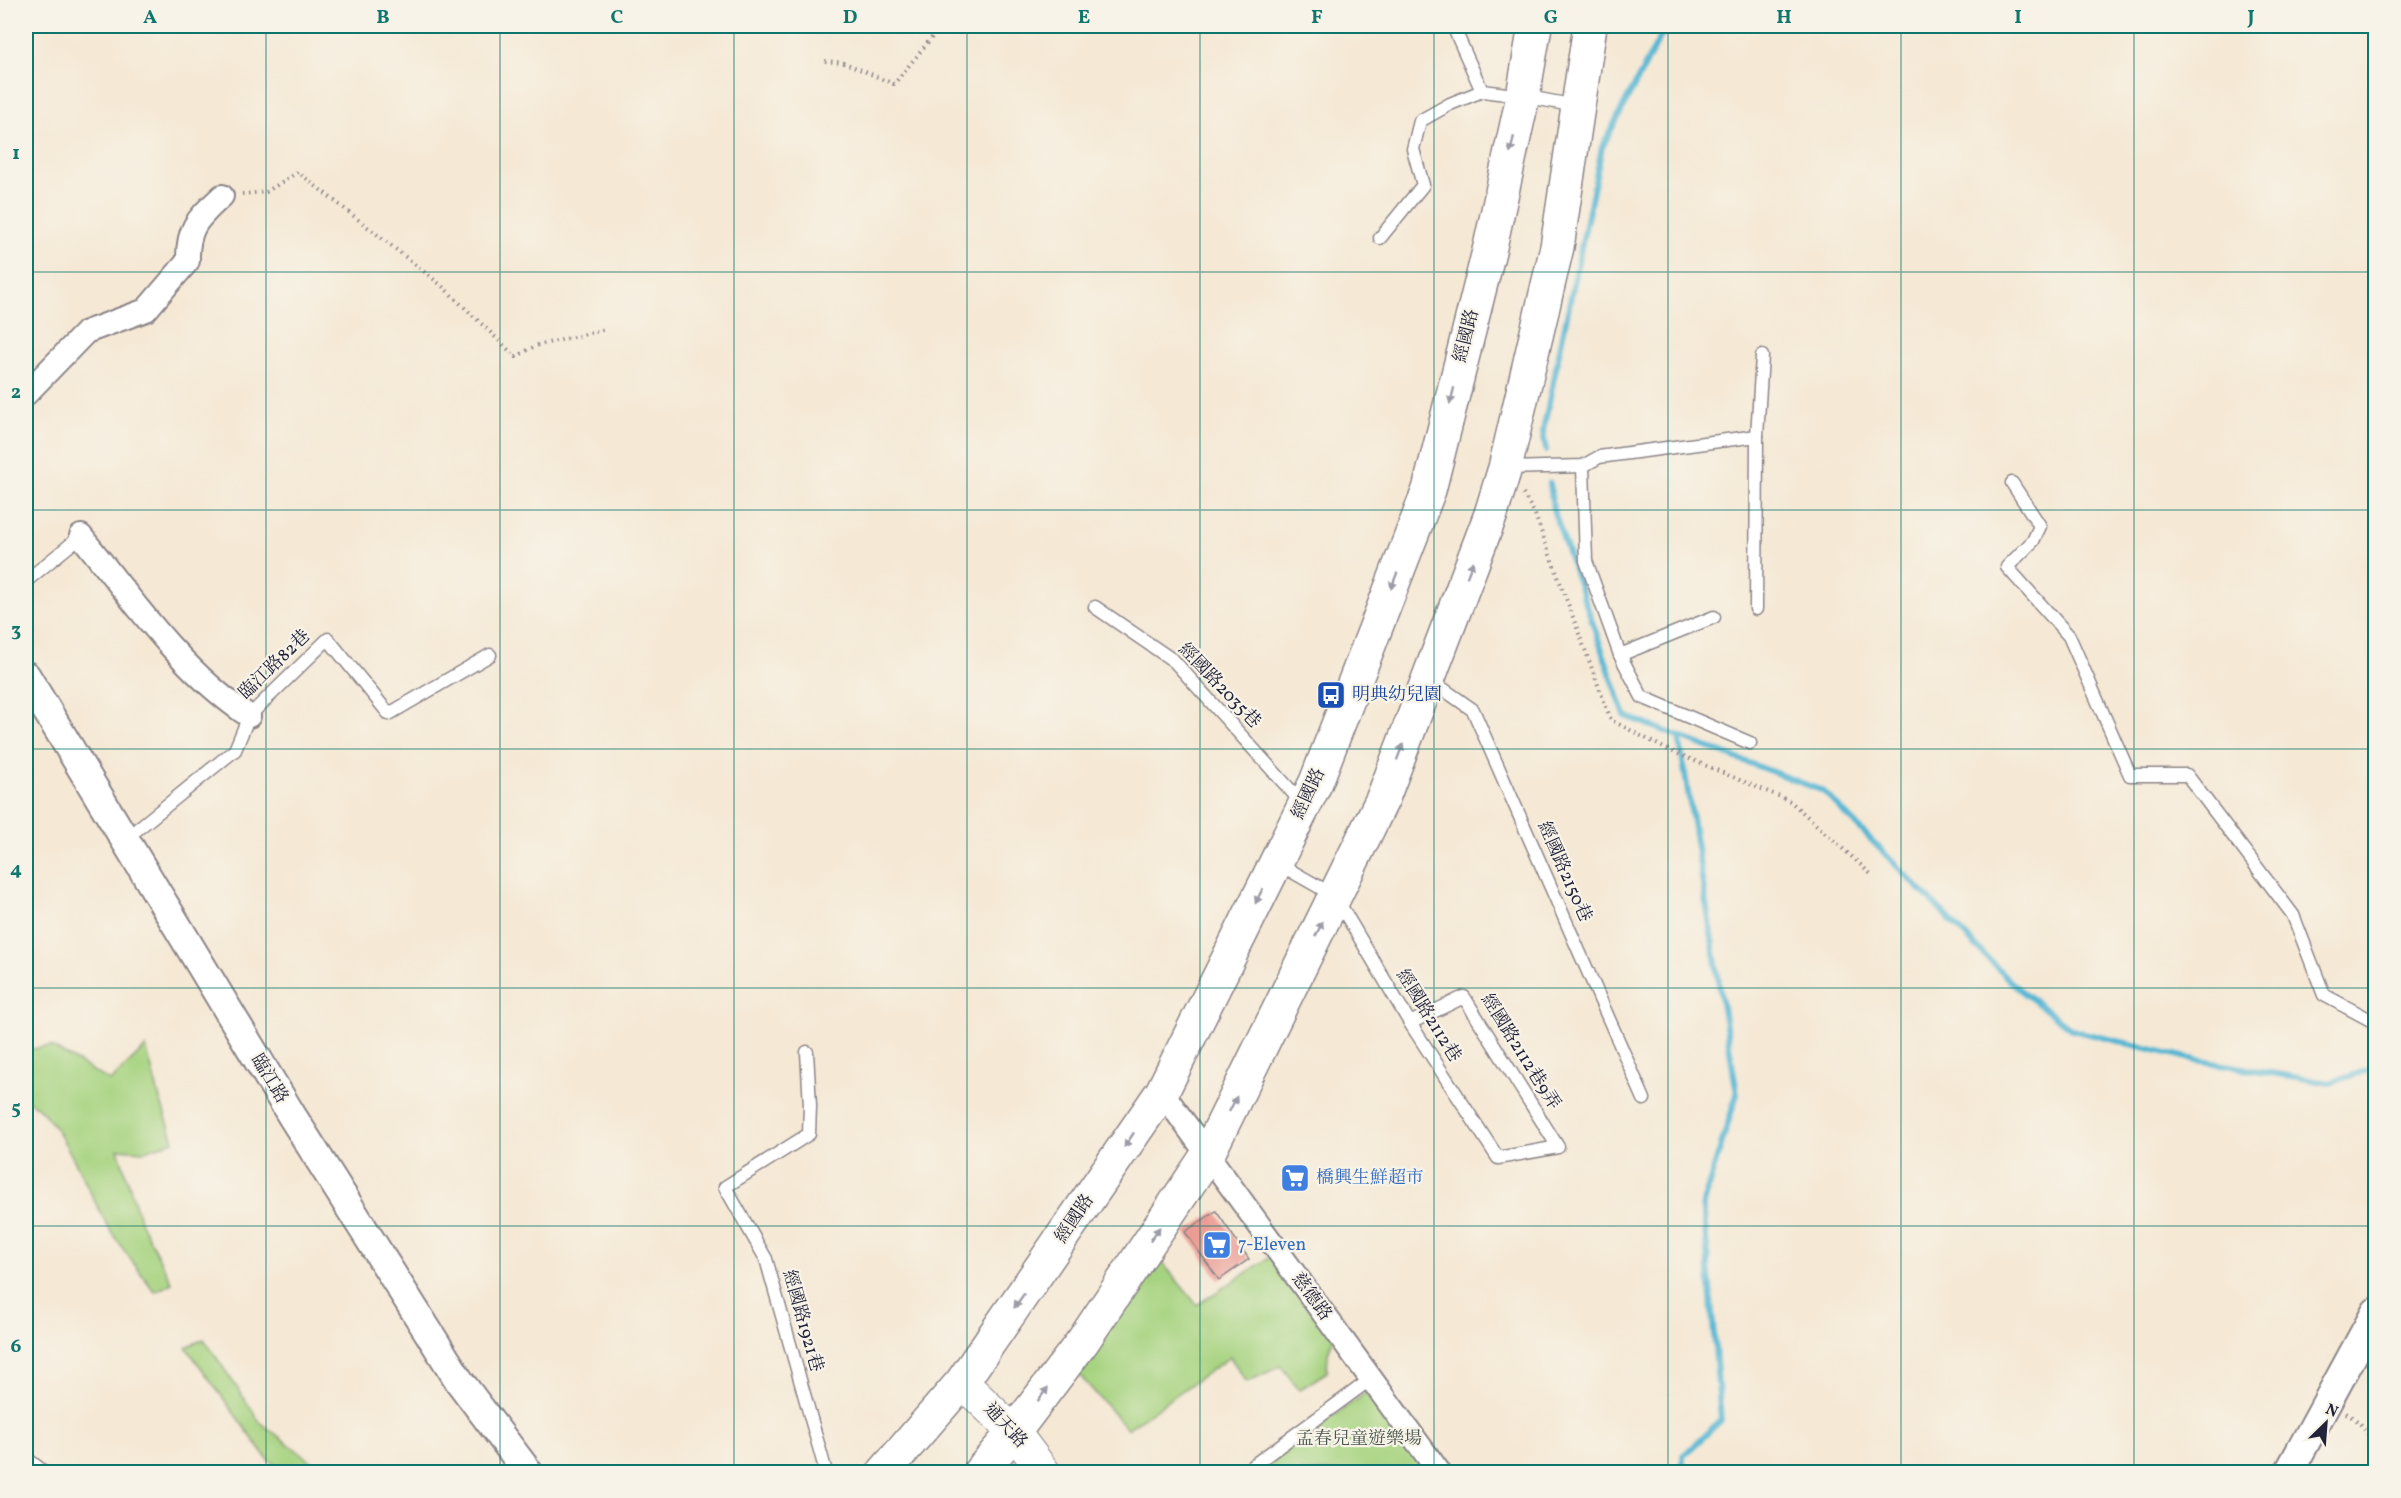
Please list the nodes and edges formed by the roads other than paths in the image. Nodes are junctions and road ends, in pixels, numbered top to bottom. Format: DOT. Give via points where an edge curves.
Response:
graph roads {
  1 [pos="1453,26"];
  2 [pos="1535,26"];
  3 [pos="1590,26"];
  4 [pos="1482,91"];
  5 [pos="1523,96"];
  6 [pos="1577,106"];
  7 [pos="222,196"];
  8 [pos="1380,238"];
  9 [pos="1762,356"];
  10 [pos="26,394"];
  11 [pos="1757,436"];
  12 [pos="1583,466"];
  13 [pos="1505,468"];
  14 [pos="2012,483"];
  15 [pos="81,536"];
  16 [pos="26,581"];
  17 [pos="1095,607"];
  18 [pos="1756,609"];
  19 [pos="1714,618"];
  20 [pos="490,655"];
  21 [pos="1620,655"];
  22 [pos="26,676"];
  23 [pos="1428,678"];
  24 [pos="249,716"];
  25 [pos="1749,743"];
  26 [pos="1304,805"];
  27 [pos="123,840"];
  28 [pos="1276,862"];
  29 [pos="1335,896"];
  30 [pos="1410,1023"];
  31 [pos="2376,1023"];
  32 [pos="807,1052"];
  33 [pos="1162,1092"];
  34 [pos="1644,1099"];
  35 [pos="1558,1147"];
  36 [pos="1207,1156"];
  37 [pos="2376,1312"];
  38 [pos="1371,1379"];
  39 [pos="962,1382"];
  40 [pos="1014,1432"];
  41 [pos="26,1458"];
  42 [pos="44,1473"];
  43 [pos="528,1473"];
  44 [pos="826,1473"];
  45 [pos="884,1473"];
  46 [pos="980,1473"];
  47 [pos="1044,1473"];
  48 [pos="1244,1473"];
  49 [pos="1439,1473"];
  50 [pos="2289,1473"];
  1 -- 4 [label="lane"];
  2 -- 5 [label="main road, 經國路"];
  3 -- 6 [label="main road"];
  4 -- 5 [label="lane"];
  4 -- 8 [label="lane" via="1420,121 1413,149 1423,185"];
  5 -- 6 [label="lane"];
  5 -- 26 [label="main road, 經國路, one-way" via="1429,490"];
  6 -- 13 [label="main road" via="1557,247"];
  7 -- 10 [label="street" via="195,222 188,261 146,310 86,332"];
  9 -- 11 [label="lane"];
  11 -- 12 [label="lane" via="1599,457"];
  11 -- 18 [label="lane"];
  12 -- 13 [label="lane"];
  12 -- 21 [label="lane" via="1586,561"];
  23 -- 13 [label="main road, one-way"];
  14 -- 31 [label="lane" via="2040,526 2033,541 2007,567 2069,636 2130,775 2187,775 2293,915 2324,994"];
  15 -- 16 [label="lane"];
  15 -- 24 [label="street" via="160,634 220,697"];
  17 -- 26 [label="lane, 經國路2035巷" via="1174,661"];
  19 -- 21 [label="lane"];
  20 -- 24 [label="lane, 臨江路82巷" via="389,714 328,639"];
  21 -- 25 [label="lane" via="1642,697"];
  22 -- 27 [label="street, 臨江路"];
  29 -- 23 [label="main road, one-way" via="1383,798"];
  23 -- 34 [label="lane, 經國路2150巷" via="1473,710"];
  24 -- 27 [label="lane, 臨江路82巷" via="235,750"];
  26 -- 28 [label="main road, 經國路"];
  27 -- 43 [label="street, 臨江路" via="454,1372"];
  28 -- 29 [label="lane, 經國路2112巷"];
  28 -- 33 [label="main road, 經國路, one-way"];
  29 -- 30 [label="lane, 經國路2112巷"];
  36 -- 29 [label="main road, one-way"];
  30 -- 35 [label="lane, 經國路2112巷" via="1498,1158"];
  30 -- 35 [label="lane, 經國路2112巷9弄" via="1464,997"];
  32 -- 44 [label="lane, 經國路1921巷" via="809,1134 724,1187 766,1259"];
  33 -- 36 [label="street, 慈德路"];
  33 -- 39 [label="main road, 經國路, one-way"];
  36 -- 38 [label="street, 慈德路"];
  40 -- 36 [label="main road, one-way" via="1083,1341"];
  37 -- 50 [label="street"];
  38 -- 48 [label="lane"];
  38 -- 49 [label="street, 慈德路"];
  39 -- 40 [label="main road, 通天路"];
  39 -- 45 [label="main road, 經國路"];
  40 -- 46 [label="main road"];
  40 -- 47 [label="main road, 通天路"];
  41 -- 42 [label="lane"];
}
